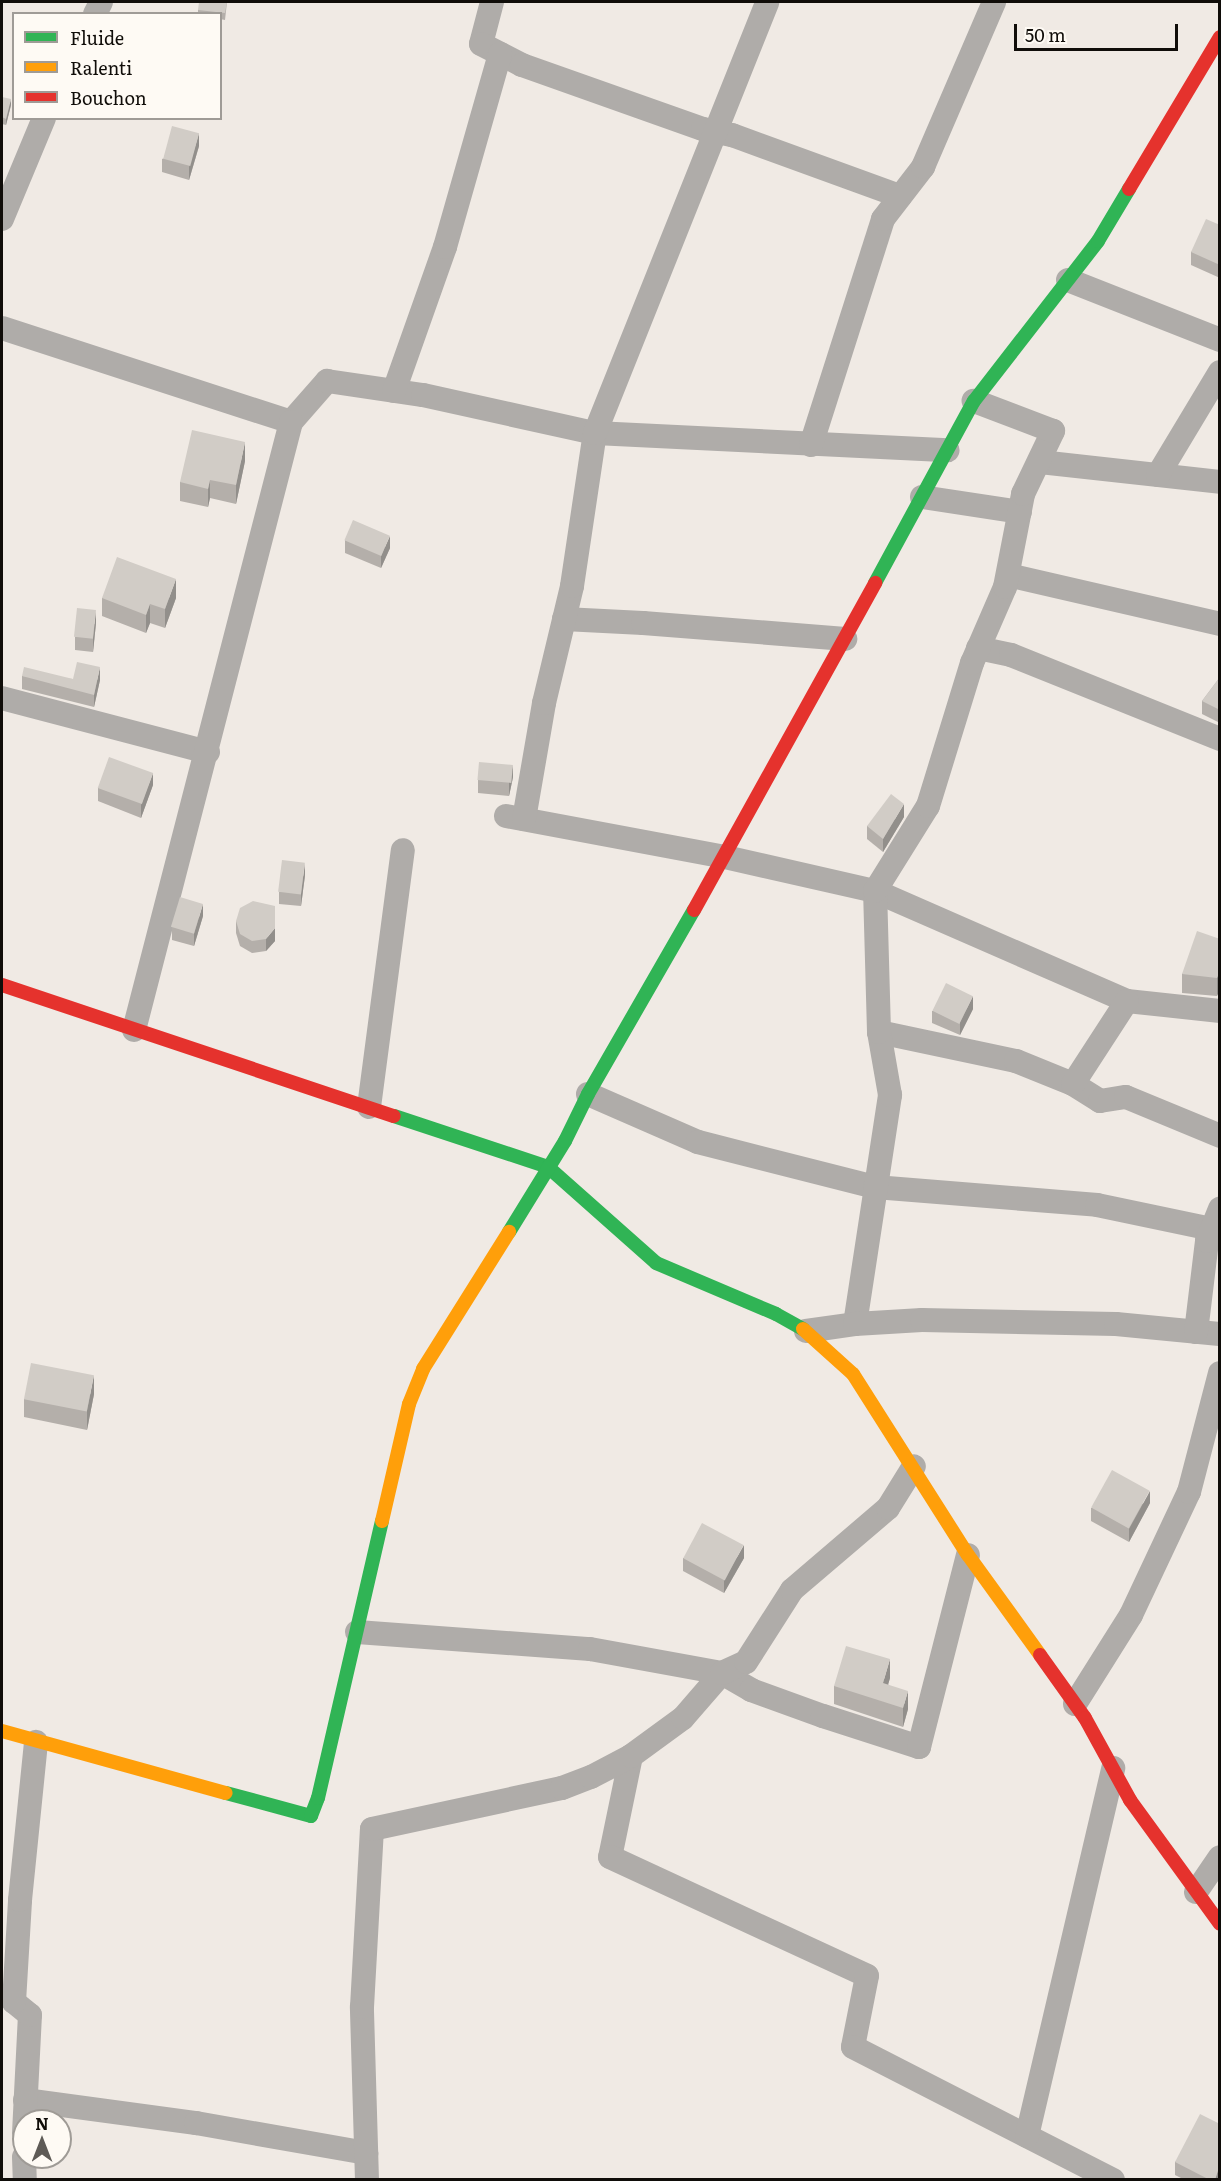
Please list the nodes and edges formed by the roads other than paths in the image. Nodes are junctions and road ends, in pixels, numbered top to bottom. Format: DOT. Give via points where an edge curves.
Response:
graph roads {
  1 [pos="492,2"];
  2 [pos="767,2"];
  3 [pos="994,2"];
  4 [pos="1220,37"];
  5 [pos="500,54"];
  6 [pos="43,120"];
  7 [pos="716,131"];
  8 [pos="900,196"];
  9 [pos="2,219"];
  10 [pos="1068,280"];
  11 [pos="2,328"];
  12 [pos="1220,340"];
  13 [pos="1220,372"];
  14 [pos="394,391"];
  15 [pos="974,401"];
  16 [pos="291,422"];
  17 [pos="595,433"];
  18 [pos="811,445"];
  19 [pos="948,450"];
  20 [pos="1040,462"];
  21 [pos="1158,475"];
  22 [pos="1220,482"];
  23 [pos="922,497"];
  24 [pos="1020,512"];
  25 [pos="1008,575"];
  26 [pos="564,619"];
  27 [pos="1220,624"];
  28 [pos="845,639"];
  29 [pos="978,648"];
  30 [pos="2,698"];
  31 [pos="1220,739"];
  32 [pos="208,752"];
  33 [pos="403,850"];
  34 [pos="726,857"];
  35 [pos="875,891"];
  36 [pos="2,986"];
  37 [pos="1127,1000"];
  38 [pos="1220,1011"];
  39 [pos="134,1030"];
  40 [pos="879,1032"];
  41 [pos="1073,1084"];
  42 [pos="588,1094"];
  43 [pos="369,1107"];
  44 [pos="1220,1136"];
  45 [pos="548,1167"];
  46 [pos="875,1187"];
  47 [pos="1216,1218"];
  48 [pos="855,1324"];
  49 [pos="806,1331"];
  50 [pos="1208,1333"];
  51 [pos="1220,1373"];
  52 [pos="914,1466"];
  53 [pos="968,1555"];
  54 [pos="357,1632"];
  55 [pos="722,1673"];
  56 [pos="1075,1704"];
  57 [pos="2,1731"];
  58 [pos="36,1742"];
  59 [pos="631,1756"];
  60 [pos="1113,1768"];
  61 [pos="1220,1857"];
  62 [pos="1196,1892"];
  63 [pos="1220,1924"];
  64 [pos="12,2011"];
  65 [pos="25,2100"];
  66 [pos="25,2109"];
  67 [pos="1027,2136"];
  68 [pos="366,2153"];
  69 [pos="367,2180"];
  70 [pos="1113,2180"];
  1 -- 5 [label="street" via="480,44"];
  2 -- 7 [label="street"];
  3 -- 8 [label="street" via="923,167"];
  4 -- 10 [label="street" via="1098,241"];
  5 -- 7 [label="street"];
  5 -- 14 [label="street" via="445,247"];
  6 -- 9 [label="street"];
  7 -- 8 [label="street"];
  7 -- 17 [label="street"];
  8 -- 18 [label="street" via="883,219"];
  10 -- 12 [label="street"];
  10 -- 15 [label="street"];
  11 -- 16 [label="street"];
  13 -- 21 [label="street"];
  14 -- 16 [label="street" via="327,381"];
  14 -- 17 [label="street"];
  15 -- 19 [label="street"];
  15 -- 20 [label="street" via="1053,431"];
  16 -- 32 [label="street"];
  17 -- 18 [label="street"];
  17 -- 26 [label="street"];
  18 -- 19 [label="street"];
  19 -- 23 [label="street"];
  20 -- 21 [label="street"];
  20 -- 24 [label="street" via="1023,494"];
  21 -- 22 [label="street"];
  23 -- 24 [label="street"];
  23 -- 28 [label="street"];
  24 -- 25 [label="street"];
  25 -- 27 [label="street"];
  25 -- 29 [label="street"];
  26 -- 28 [label="street"];
  26 -- 34 [label="street" via="515,817"];
  28 -- 34 [label="street"];
  29 -- 31 [label="street" via="1011,655"];
  29 -- 35 [label="street" via="928,806"];
  30 -- 32 [label="street"];
  32 -- 39 [label="street"];
  33 -- 43 [label="street"];
  34 -- 35 [label="street"];
  34 -- 42 [label="street"];
  35 -- 37 [label="street"];
  35 -- 40 [label="street"];
  36 -- 39 [label="street"];
  37 -- 38 [label="street"];
  37 -- 41 [label="street"];
  39 -- 43 [label="street"];
  40 -- 41 [label="street" via="1016,1061"];
  40 -- 46 [label="street" via="890,1095"];
  41 -- 44 [label="street" via="1100,1101 1126,1096"];
  42 -- 45 [label="street"];
  42 -- 46 [label="street" via="698,1142"];
  43 -- 45 [label="street"];
  45 -- 49 [label="street" via="656,1263 776,1314"];
  45 -- 54 [label="street" via="423,1369 409,1404"];
  46 -- 47 [label="street"];
  46 -- 48 [label="street"];
  47 -- 50 [label="street" via="1207,1241"];
  48 -- 49 [label="street"];
  48 -- 50 [label="street" via="1034,1321"];
  49 -- 52 [label="street" via="853,1374"];
  51 -- 56 [label="street" via="1189,1492 1131,1615"];
  52 -- 53 [label="street"];
  52 -- 55 [label="street" via="888,1508 792,1590 746,1662"];
  53 -- 55 [label="street" via="919,1747 751,1690"];
  53 -- 56 [label="street"];
  54 -- 55 [label="street" via="590,1650"];
  54 -- 58 [label="street" via="311,1816"];
  55 -- 59 [label="street" via="683,1718"];
  56 -- 60 [label="street"];
  57 -- 58 [label="street"];
  58 -- 64 [label="street"];
  59 -- 67 [label="street" via="610,1857 867,1976 854,2047"];
  59 -- 68 [label="street" via="562,1788 372,1829 362,2007"];
  60 -- 62 [label="street" via="1130,1800"];
  60 -- 67 [label="street"];
  61 -- 62 [label="street"];
  62 -- 63 [label="street"];
  64 -- 65 [label="street" via="30,2015"];
  65 -- 66 [label="street"];
  65 -- 68 [label="street" via="196,2123"];
  67 -- 70 [label="street"];
  68 -- 69 [label="street"];
}
